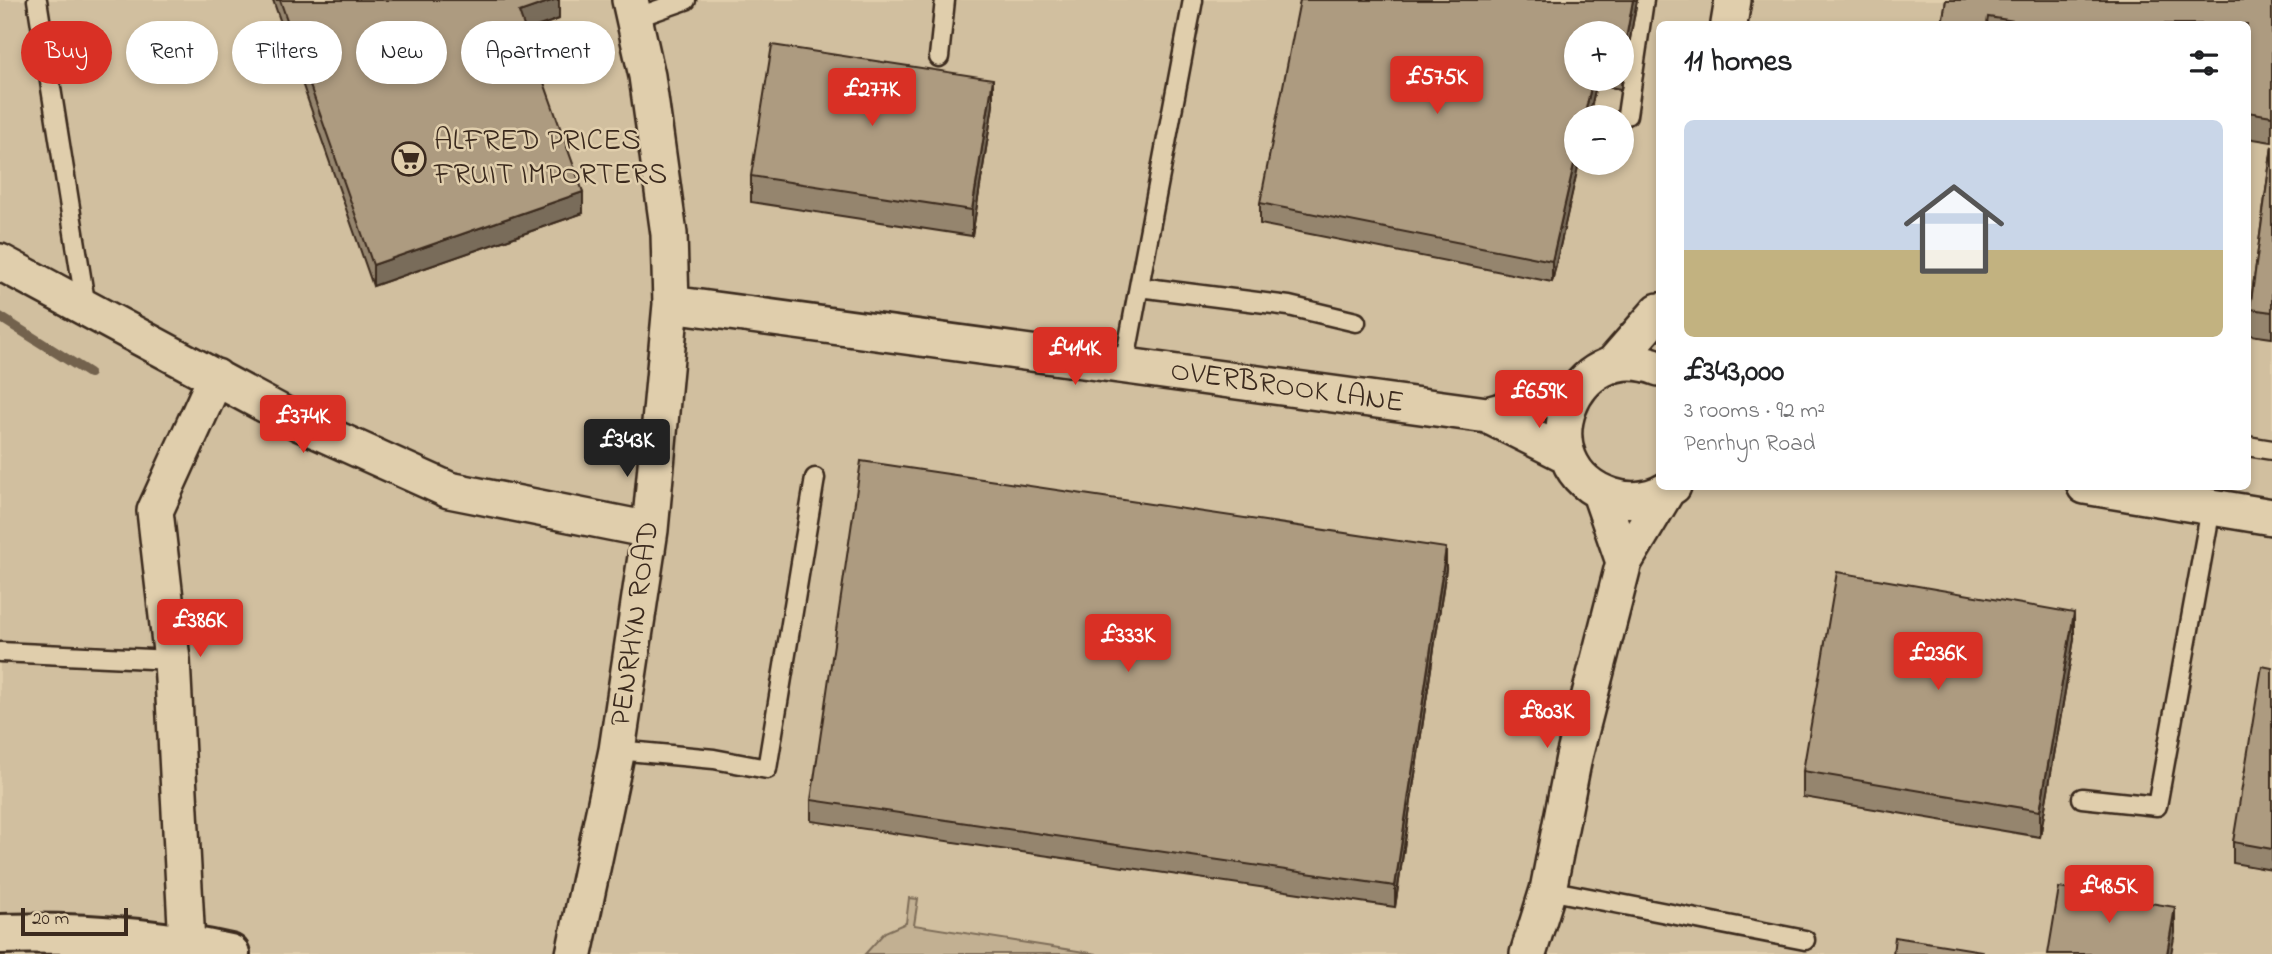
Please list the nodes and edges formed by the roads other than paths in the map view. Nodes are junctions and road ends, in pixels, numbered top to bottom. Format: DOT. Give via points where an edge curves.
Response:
graph roads {
  1 [pos="37,0"];
  2 [pos="686,0"];
  3 [pos="945,0"];
  4 [pos="1193,0"];
  5 [pos="1644,0"];
  6 [pos="1734,0"];
  7 [pos="633,9"];
  8 [pos="1730,21"];
  9 [pos="939,57"];
  10 [pos="1628,105"];
  11 [pos="0,262"];
  12 [pos="1139,287"];
  13 [pos="671,304"];
  14 [pos="86,308"];
  15 [pos="1656,314"];
  16 [pos="1356,322"];
  17 [pos="1612,365"];
  18 [pos="1124,366"];
  19 [pos="1656,367"];
  20 [pos="216,377"];
  21 [pos="1576,391"];
  22 [pos="1487,415"];
  23 [pos="2251,447"];
  24 [pos="2272,450"];
  25 [pos="1567,455"];
  26 [pos="815,478"];
  27 [pos="1668,490"];
  28 [pos="1669,490"];
  29 [pos="2108,490"];
  30 [pos="1600,493"];
  31 [pos="2211,508"];
  32 [pos="2272,517"];
  33 [pos="650,530"];
  34 [pos="1625,562"];
  35 [pos="0,652"];
  36 [pos="172,660"];
  37 [pos="617,750"];
  38 [pos="2082,798"];
  39 [pos="1548,890"];
  40 [pos="0,934"];
  41 [pos="1805,940"];
  42 [pos="43,944"];
  43 [pos="187,944"];
  44 [pos="230,954"];
  45 [pos="574,954"];
  46 [pos="1528,954"];
  1 -- 14 [label="lane"];
  2 -- 7 [label="lane"];
  3 -- 9 [label="lane"];
  4 -- 12 [label="lane"];
  5 -- 10 [label="lane"];
  6 -- 8 [label="street"];
  7 -- 13 [label="street, PENRHYN ROAD" via="669,234"];
  11 -- 14 [label="street"];
  12 -- 16 [label="lane" via="1289,306"];
  12 -- 18 [label="lane"];
  13 -- 18 [label="street, OVERBROOK LANE"];
  13 -- 33 [label="street, PENRHYN ROAD"];
  14 -- 20 [label="street"];
  15 -- 17 [label="street"];
  17 -- 19 [label="street" via="1634,362"];
  17 -- 21 [label="street" via="1592,375"];
  18 -- 22 [label="street, OVERBROOK LANE"];
  20 -- 33 [label="street" via="298,422 449,491"];
  20 -- 36 [label="street" via="155,511"];
  21 -- 22 [label="street, OVERBROOK LANE"];
  21 -- 25 [label="street" via="1566,411"];
  22 -- 25 [label="street, OVERBROOK LANE"];
  23 -- 24 [label="lane"];
  25 -- 30 [label="street" via="1575,470"];
  26 -- 37 [label="lane" via="767,769"];
  27 -- 30 [label="street" via="1645,500 1622,500"];
  28 -- 34 [label="street"];
  29 -- 31 [label="street"];
  30 -- 34 [label="street"];
  31 -- 32 [label="street"];
  31 -- 38 [label="lane" via="2157,806"];
  33 -- 37 [label="street, PENRHYN ROAD"];
  34 -- 39 [label="street" via="1574,757"];
  35 -- 36 [label="lane"];
  36 -- 43 [label="street"];
  37 -- 45 [label="street, PENRHYN ROAD"];
  39 -- 41 [label="lane"];
  39 -- 46 [label="street"];
  40 -- 42 [label="main road"];
  42 -- 43 [label="main road" via="116,936"];
  43 -- 44 [label="main road"];
}
